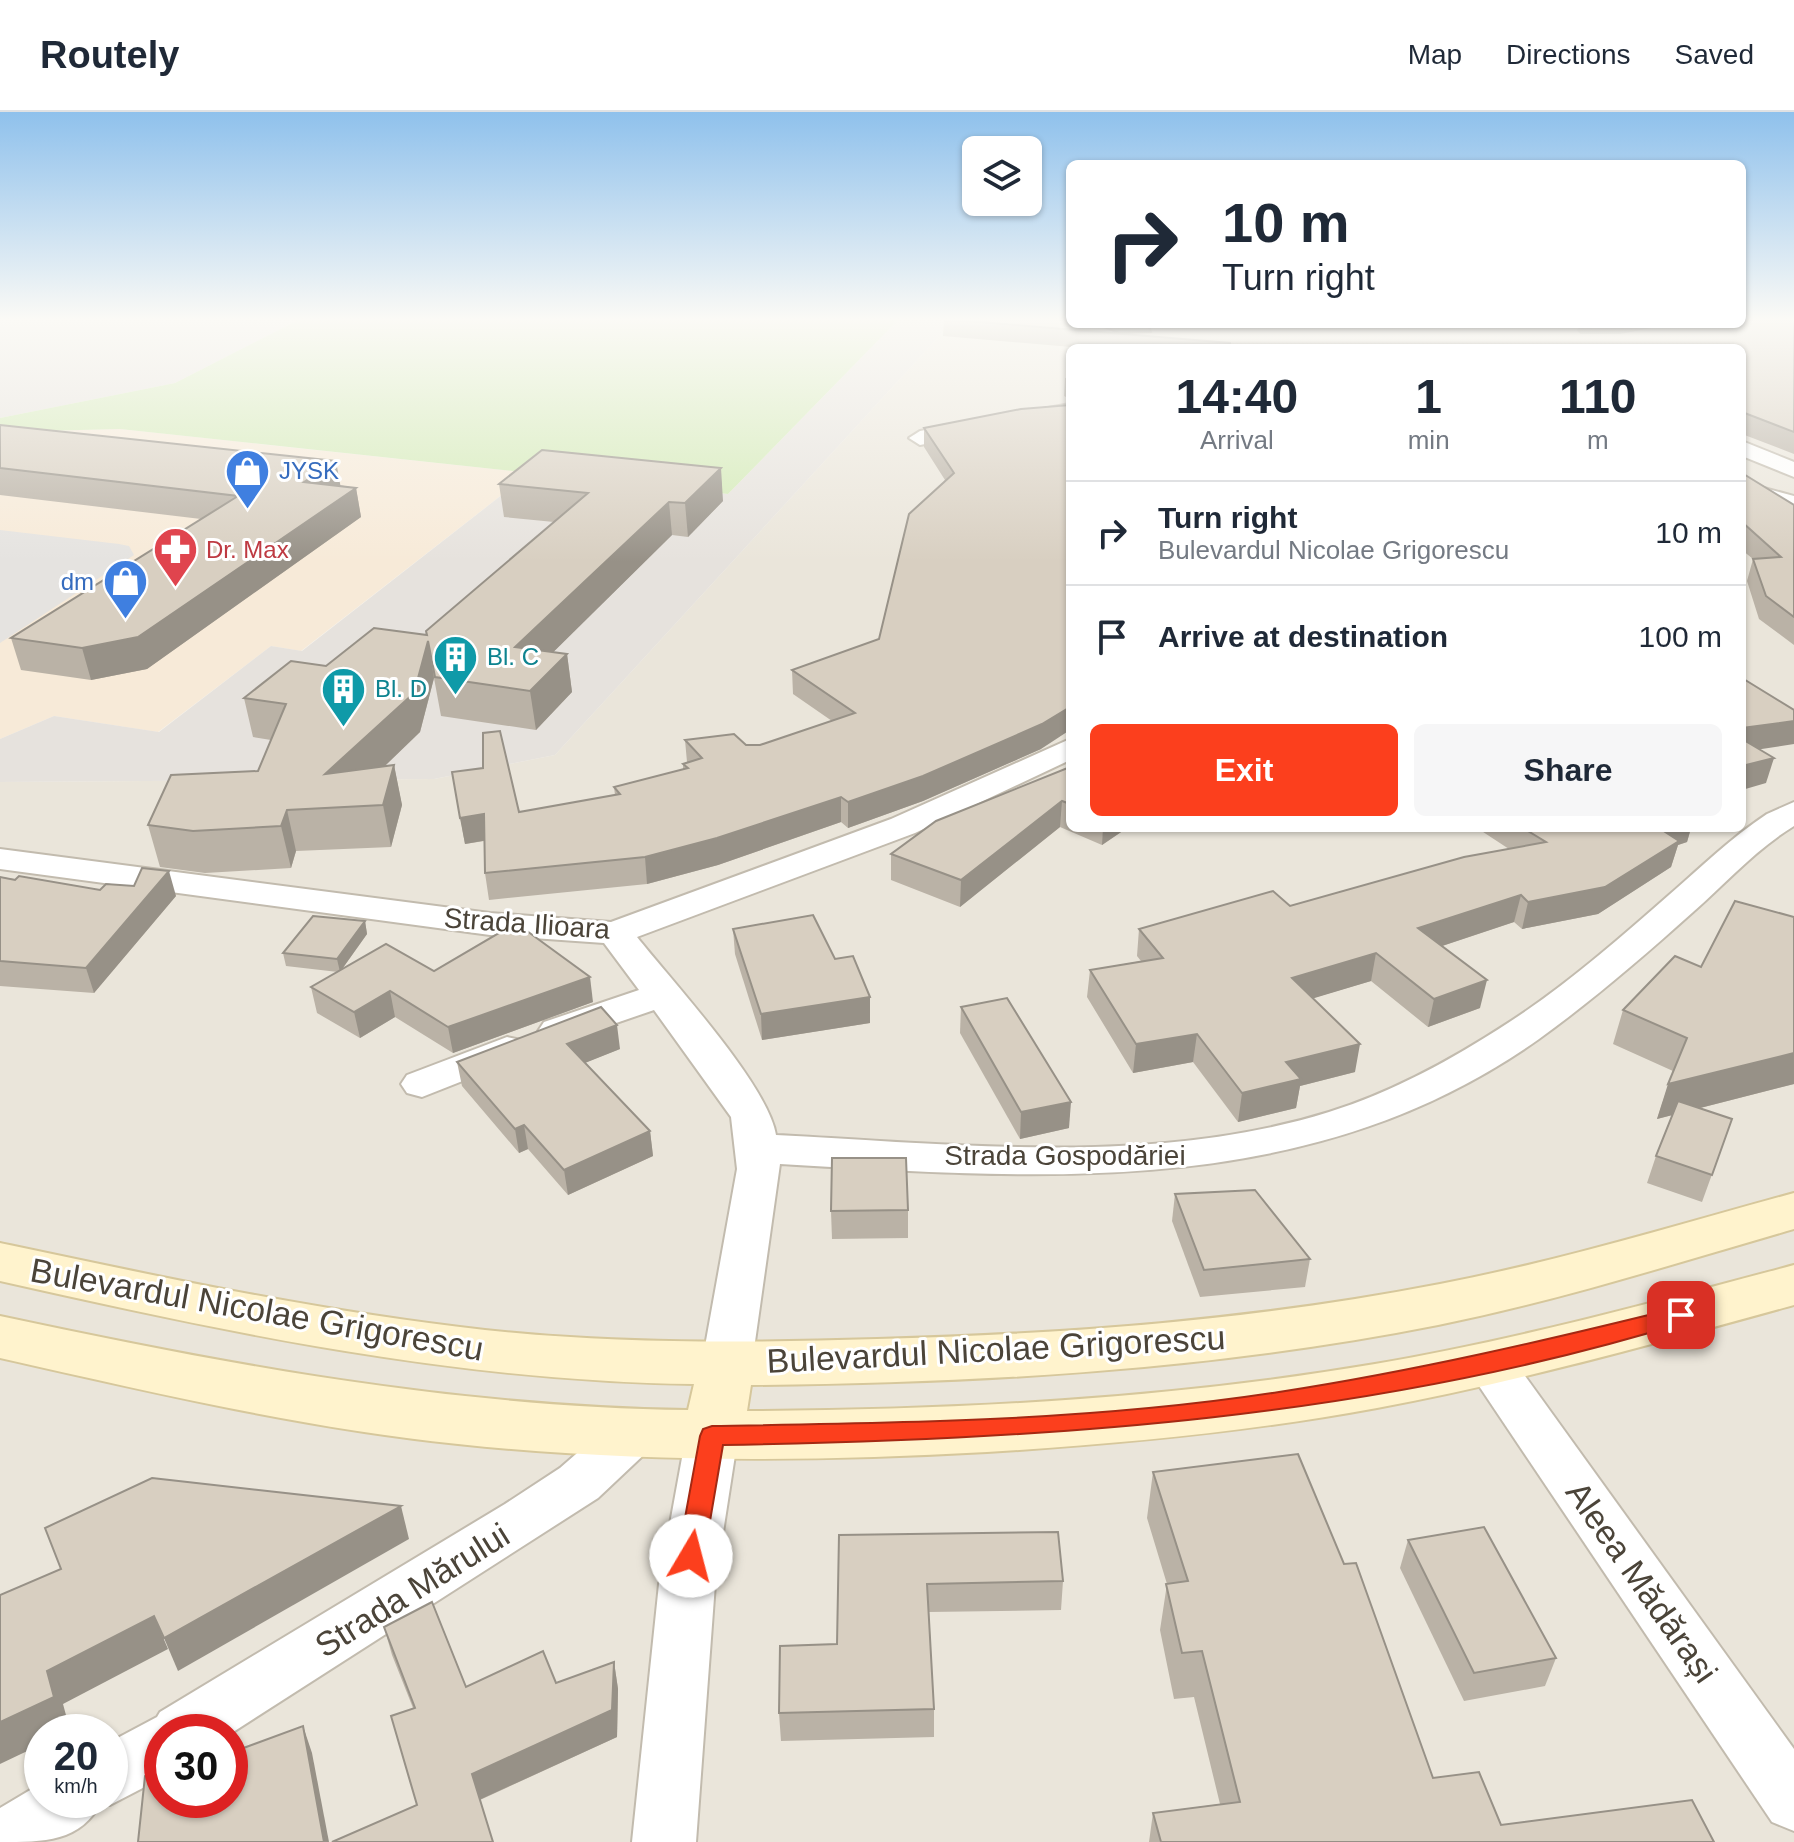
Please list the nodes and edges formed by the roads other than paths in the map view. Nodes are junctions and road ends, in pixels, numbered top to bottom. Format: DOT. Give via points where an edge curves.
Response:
graph roads {
  1 [pos="1066,411"];
  2 [pos="920,438"];
  3 [pos="1746,450"];
  4 [pos="1788,467"];
  5 [pos="1746,469"];
  6 [pos="1746,490"];
  7 [pos="1794,504"];
  8 [pos="1066,750"];
  9 [pos="1794,812"];
  10 [pos="0,859"];
  11 [pos="615,933"];
  12 [pos="661,995"];
  13 [pos="422,1084"];
  14 [pos="759,1148"];
  15 [pos="1794,1211"];
  16 [pos="0,1262"];
  17 [pos="1794,1285"];
  18 [pos="0,1337"];
  19 [pos="727,1363"];
  20 [pos="1490,1364"];
  21 [pos="633,1434"];
  22 [pos="712,1436"];
  23 [pos="210,1714"];
  24 [pos="1794,1801"];
  25 [pos="42,1818"];
  26 [pos="3,1842"];
  27 [pos="664,1842"];
  1 -- 2 [label="street"];
  3 -- 4 [label="street"];
  4 -- 5 [label="street"];
  6 -- 7 [label="street"];
  8 -- 11 [label="street, Strada Ilioara" via="903,826"];
  9 -- 14 [label="street, Strada Gospodăriei" via="1521,1032 1426,1091 1341,1125 1250,1147 1126,1159"];
  10 -- 11 [label="street, Strada Ilioara" via="490,924"];
  11 -- 12 [label="street"];
  12 -- 13 [label="street"];
  12 -- 14 [label="street" via="737,1091 752,1117"];
  14 -- 19 [label="street" via="757,1193"];
  15 -- 19 [label="main road, Bulevardul Nicolae Grigorescu" via="1540,1281 1339,1322 1083,1351"];
  16 -- 19 [label="main road, Bulevardul Nicolae Grigorescu" via="170,1300 392,1339 490,1352"];
  17 -- 20 [label="main road"];
  18 -- 21 [label="main road" via="342,1405"];
  19 -- 22 [label="main road"];
  20 -- 22 [label="main road" via="1277,1402 1107,1420 926,1432"];
  20 -- 24 [label="street, Aleea Mădărași"];
  21 -- 22 [label="main road"];
  21 -- 23 [label="street, Strada Mărului" via="579,1483 524,1520"];
  22 -- 27 [label="street" via="687,1584"];
  25 -- 26 [label="street"];
}
